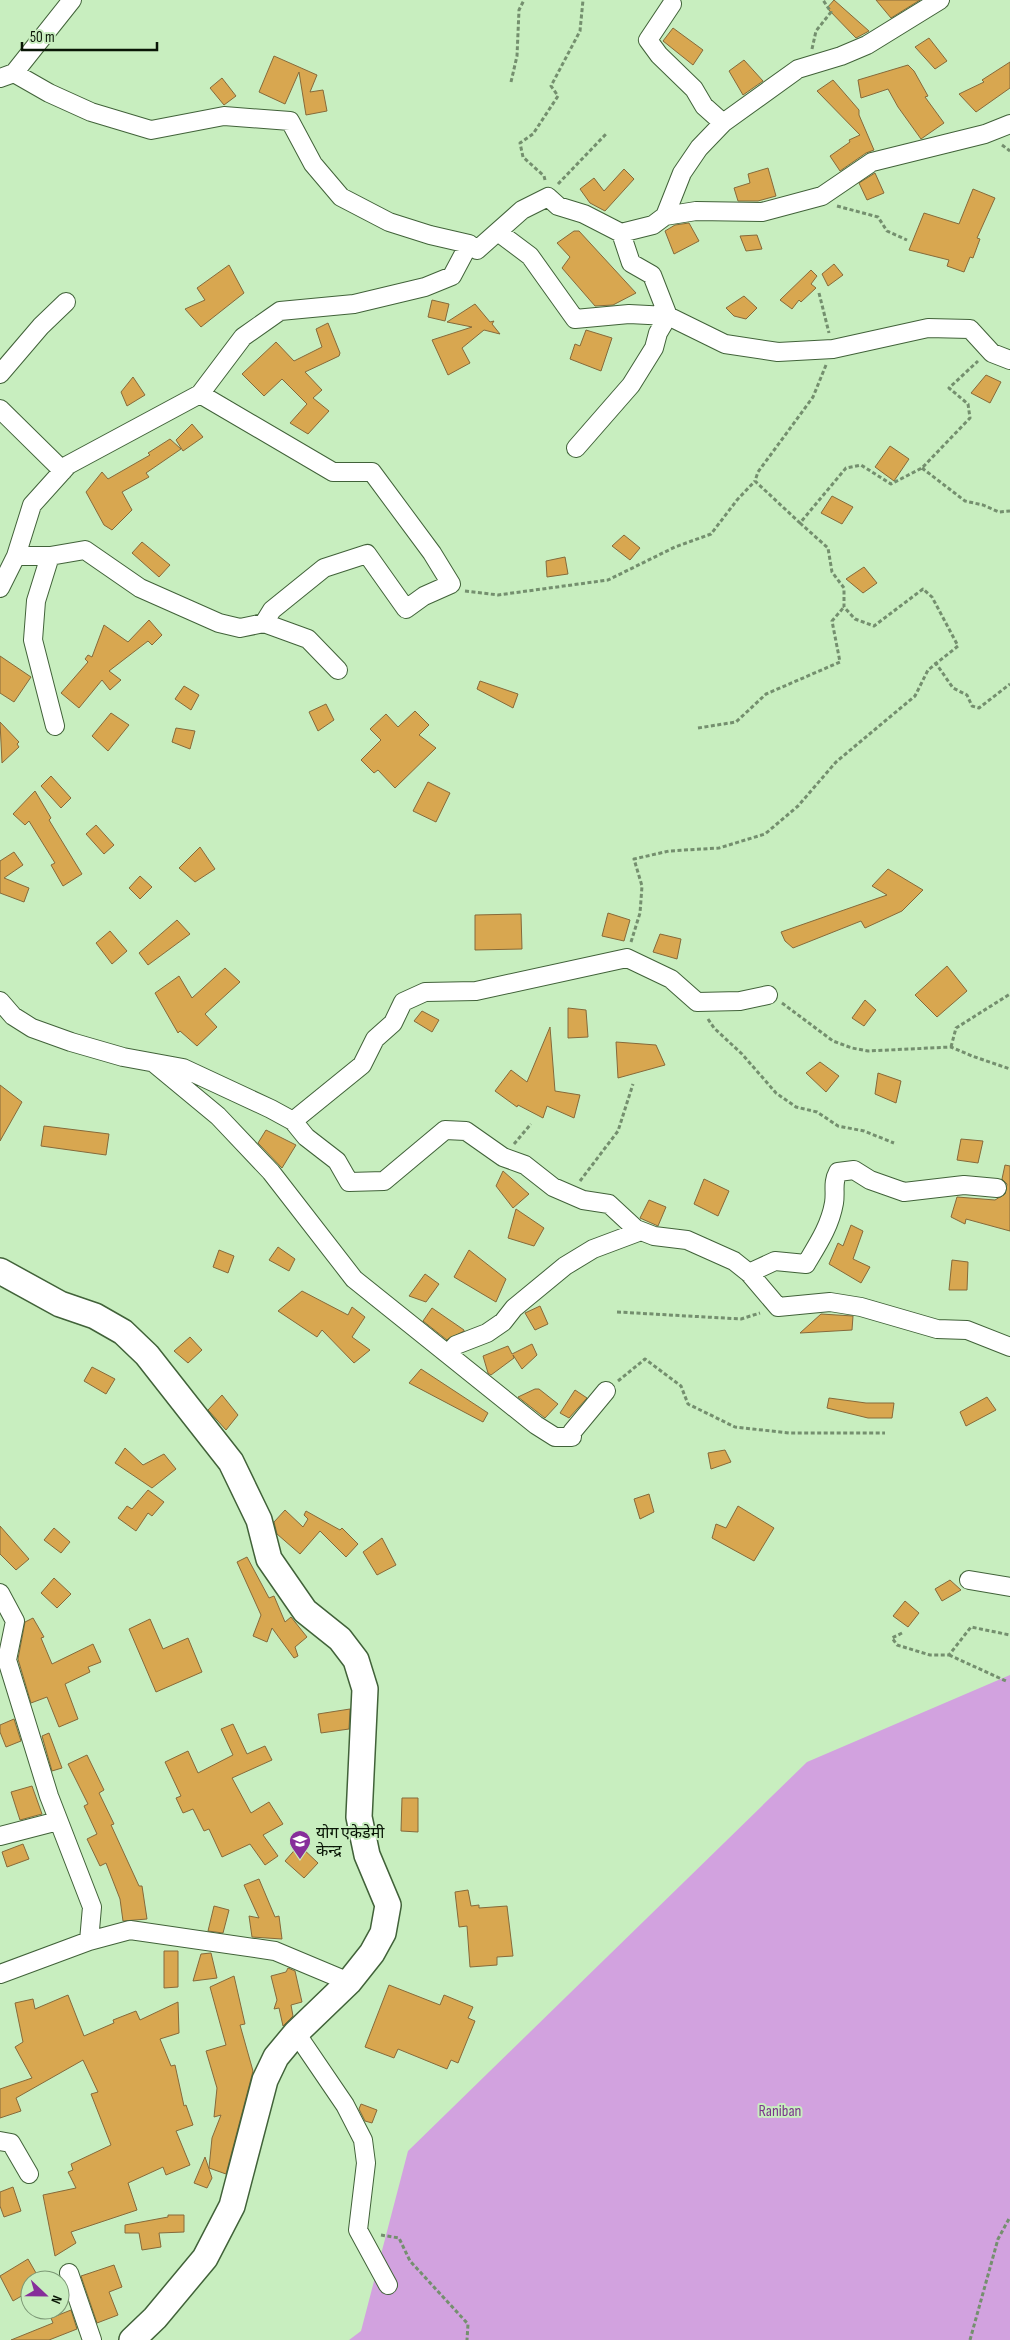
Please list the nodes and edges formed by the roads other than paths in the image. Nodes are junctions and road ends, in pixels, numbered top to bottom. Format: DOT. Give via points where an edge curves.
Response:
graph roads {
  1 [pos="72,0"];
  2 [pos="940,0"];
  3 [pos="672,4"];
  4 [pos="7,75"];
  5 [pos="723,123"];
  6 [pos="1010,124"];
  7 [pos="665,216"];
  8 [pos="498,232"];
  9 [pos="621,233"];
  10 [pos="469,244"];
  11 [pos="66,302"];
  12 [pos="668,316"];
  13 [pos="1010,360"];
  14 [pos="0,374"];
  15 [pos="200,394"];
  16 [pos="0,409"];
  17 [pos="576,448"];
  18 [pos="63,471"];
  19 [pos="16,556"];
  20 [pos="50,556"];
  21 [pos="0,588"];
  22 [pos="264,623"];
  23 [pos="338,670"];
  24 [pos="55,726"];
  25 [pos="768,995"];
  26 [pos="0,1001"];
  27 [pos="154,1062"];
  28 [pos="293,1121"];
  29 [pos="997,1188"];
  30 [pos="641,1231"];
  31 [pos="0,1271"];
  32 [pos="749,1273"];
  33 [pos="1010,1347"];
  34 [pos="448,1354"];
  35 [pos="606,1391"];
  36 [pos="969,1580"];
  37 [pos="1010,1587"];
  38 [pos="0,1593"];
  39 [pos="58,1821"];
  40 [pos="0,1836"];
  41 [pos="89,1941"];
  42 [pos="0,1974"];
  43 [pos="349,1982"];
  44 [pos="296,2033"];
  45 [pos="0,2141"];
  46 [pos="29,2174"];
  47 [pos="70,2275"];
  48 [pos="388,2285"];
  49 [pos="92,2340"];
  50 [pos="132,2340"];
  1 -- 4 [label="street"];
  2 -- 5 [label="street" via="866,46 798,69"];
  3 -- 5 [label="street" via="648,40 694,89 704,106"];
  4 -- 10 [label="street" via="91,112 151,130 224,116 290,121 313,164 341,197 390,222"];
  5 -- 7 [label="street" via="699,148 682,173"];
  6 -- 7 [label="street" via="985,134 872,162 822,196 762,212 696,211"];
  7 -- 9 [label="street" via="653,224"];
  8 -- 9 [label="street" via="522,210 548,197 558,206 584,214"];
  8 -- 10 [label="street" via="477,250"];
  8 -- 12 [label="street" via="530,256 575,319 629,314"];
  9 -- 12 [label="street" via="631,263 652,275"];
  10 -- 15 [label="street" via="452,276 425,287 354,304 280,311 243,337"];
  11 -- 14 [label="street"];
  12 -- 13 [label="street" via="725,344 778,352 833,350 928,328 970,329 992,353"];
  12 -- 17 [label="street" via="654,348 631,385"];
  15 -- 18 [label="street" via="68,465"];
  15 -- 22 [label="street" via="333,472 372,472 451,584 424,596 406,610 367,554 324,568 272,610"];
  16 -- 18 [label="street"];
  18 -- 19 [label="street" via="32,505"];
  19 -- 20 [label="street"];
  19 -- 21 [label="street"];
  20 -- 22 [label="street" via="85,550 140,588 219,623 240,628"];
  20 -- 24 [label="street" via="36,601 34,640"];
  22 -- 23 [label="street" via="308,639"];
  25 -- 28 [label="street" via="726,1002 696,1002 671,979 627,958 476,991 425,992 403,1002 393,1022 375,1039 362,1064"];
  26 -- 27 [label="street" via="12,1016 32,1028 70,1042"];
  27 -- 28 [label="street" via="183,1068"];
  27 -- 34 [label="street" via="218,1116 271,1172 354,1279"];
  28 -- 30 [label="street" via="306,1137 336,1161 349,1182 384,1180 445,1130 466,1131 503,1157 525,1165 553,1187 583,1200 609,1204"];
  29 -- 32 [label="street" via="964,1185 904,1192 870,1180 854,1170 838,1172 833,1181 835,1201 827,1229 806,1264 775,1261"];
  30 -- 32 [label="street" via="687,1240 734,1260"];
  30 -- 34 [label="street" via="594,1249 565,1266 514,1308 503,1322 487,1334 456,1346"];
  31 -- 43 [label="street" via="60,1304 95,1316 123,1332 147,1355 231,1462 259,1520 270,1559 293,1596 305,1611 340,1639 356,1660 365,1689 359,1817 368,1855 388,1905 382,1933 372,1953"];
  32 -- 33 [label="street" via="778,1307 830,1302 861,1307 937,1329 967,1330"];
  34 -- 35 [label="street" via="555,1437 572,1437 572,1432"];
  36 -- 37 [label="street"];
  38 -- 39 [label="street" via="15,1621 7,1660"];
  39 -- 40 [label="street"];
  39 -- 41 [label="street" via="92,1907"];
  41 -- 42 [label="street"];
  41 -- 43 [label="street" via="130,1930 275,1951"];
  43 -- 44 [label="street"];
  44 -- 48 [label="street" via="345,2105 363,2140 366,2163 358,2230"];
  44 -- 50 [label="street" via="276,2057 265,2080 232,2206 205,2258"];
  45 -- 46 [label="street" via="10,2143"];
  47 -- 49 [label="street"];
}
